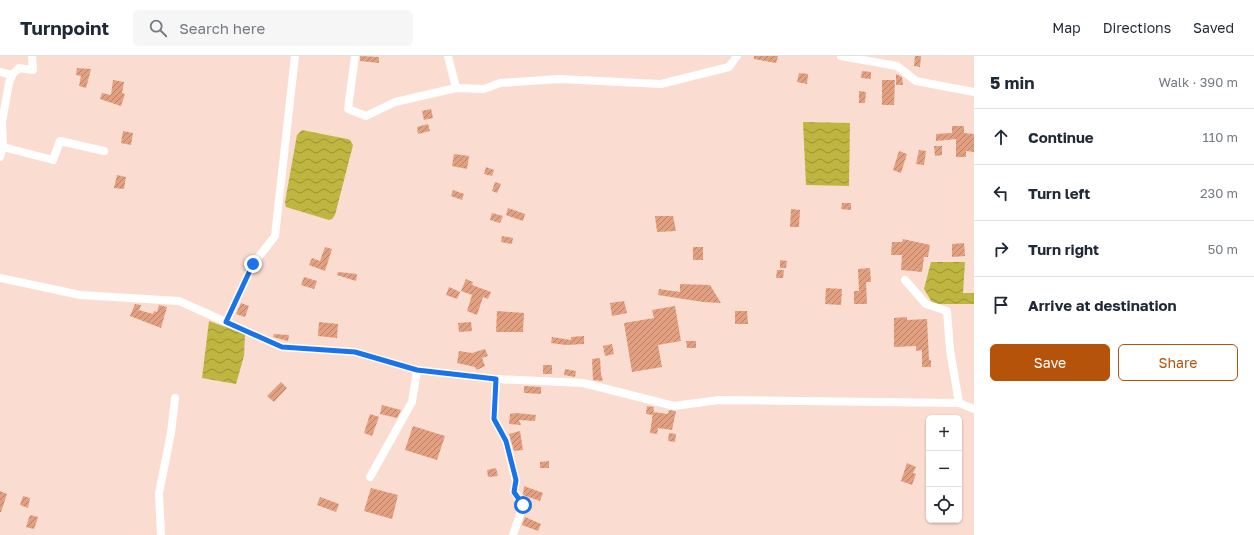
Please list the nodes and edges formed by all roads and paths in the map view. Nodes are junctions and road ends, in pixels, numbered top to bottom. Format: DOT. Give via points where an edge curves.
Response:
graph roads {
  1 [pos="32,56"];
  2 [pos="295,56"];
  3 [pos="355,56"];
  4 [pos="448,56"];
  5 [pos="737,56"];
  6 [pos="844,56"];
  7 [pos="0,72"];
  8 [pos="12,75"];
  9 [pos="456,88"];
  10 [pos="974,92"];
  11 [pos="3,147"];
  12 [pos="104,151"];
  13 [pos="0,157"];
  14 [pos="0,278"];
  15 [pos="905,280"];
  16 [pos="226,322"];
  17 [pos="417,370"];
  18 [pos="496,379"];
  19 [pos="175,398"];
  20 [pos="959,403"];
  21 [pos="974,409"];
  22 [pos="370,476"];
  23 [pos="161,535"];
  24 [pos="513,535"];
  1 -- 8 [label="street" via="33,70 19,68"];
  2 -- 16 [label="street" via="275,236 253,264"];
  3 -- 9 [label="street" via="348,109 366,116 395,102"];
  4 -- 9 [label="street"];
  5 -- 9 [label="street" via="729,67 661,84 559,80 500,83 484,89"];
  6 -- 10 [label="street" via="897,66 916,81"];
  7 -- 8 [label="street"];
  8 -- 11 [label="street" via="2,122"];
  11 -- 12 [label="street" via="53,160 60,141"];
  11 -- 13 [label="street"];
  14 -- 16 [label="street" via="80,295 179,301"];
  15 -- 20 [label="street" via="926,304 947,311 950,350"];
  16 -- 17 [label="street" via="282,347 355,352"];
  17 -- 18 [label="street"];
  17 -- 22 [label="street" via="412,402"];
  18 -- 20 [label="street" via="583,383 674,406 719,400"];
  18 -- 24 [label="street" via="494,419 506,441 516,480 514,492 523,505"];
  19 -- 23 [label="street" via="159,493"];
  20 -- 21 [label="street"];
}
